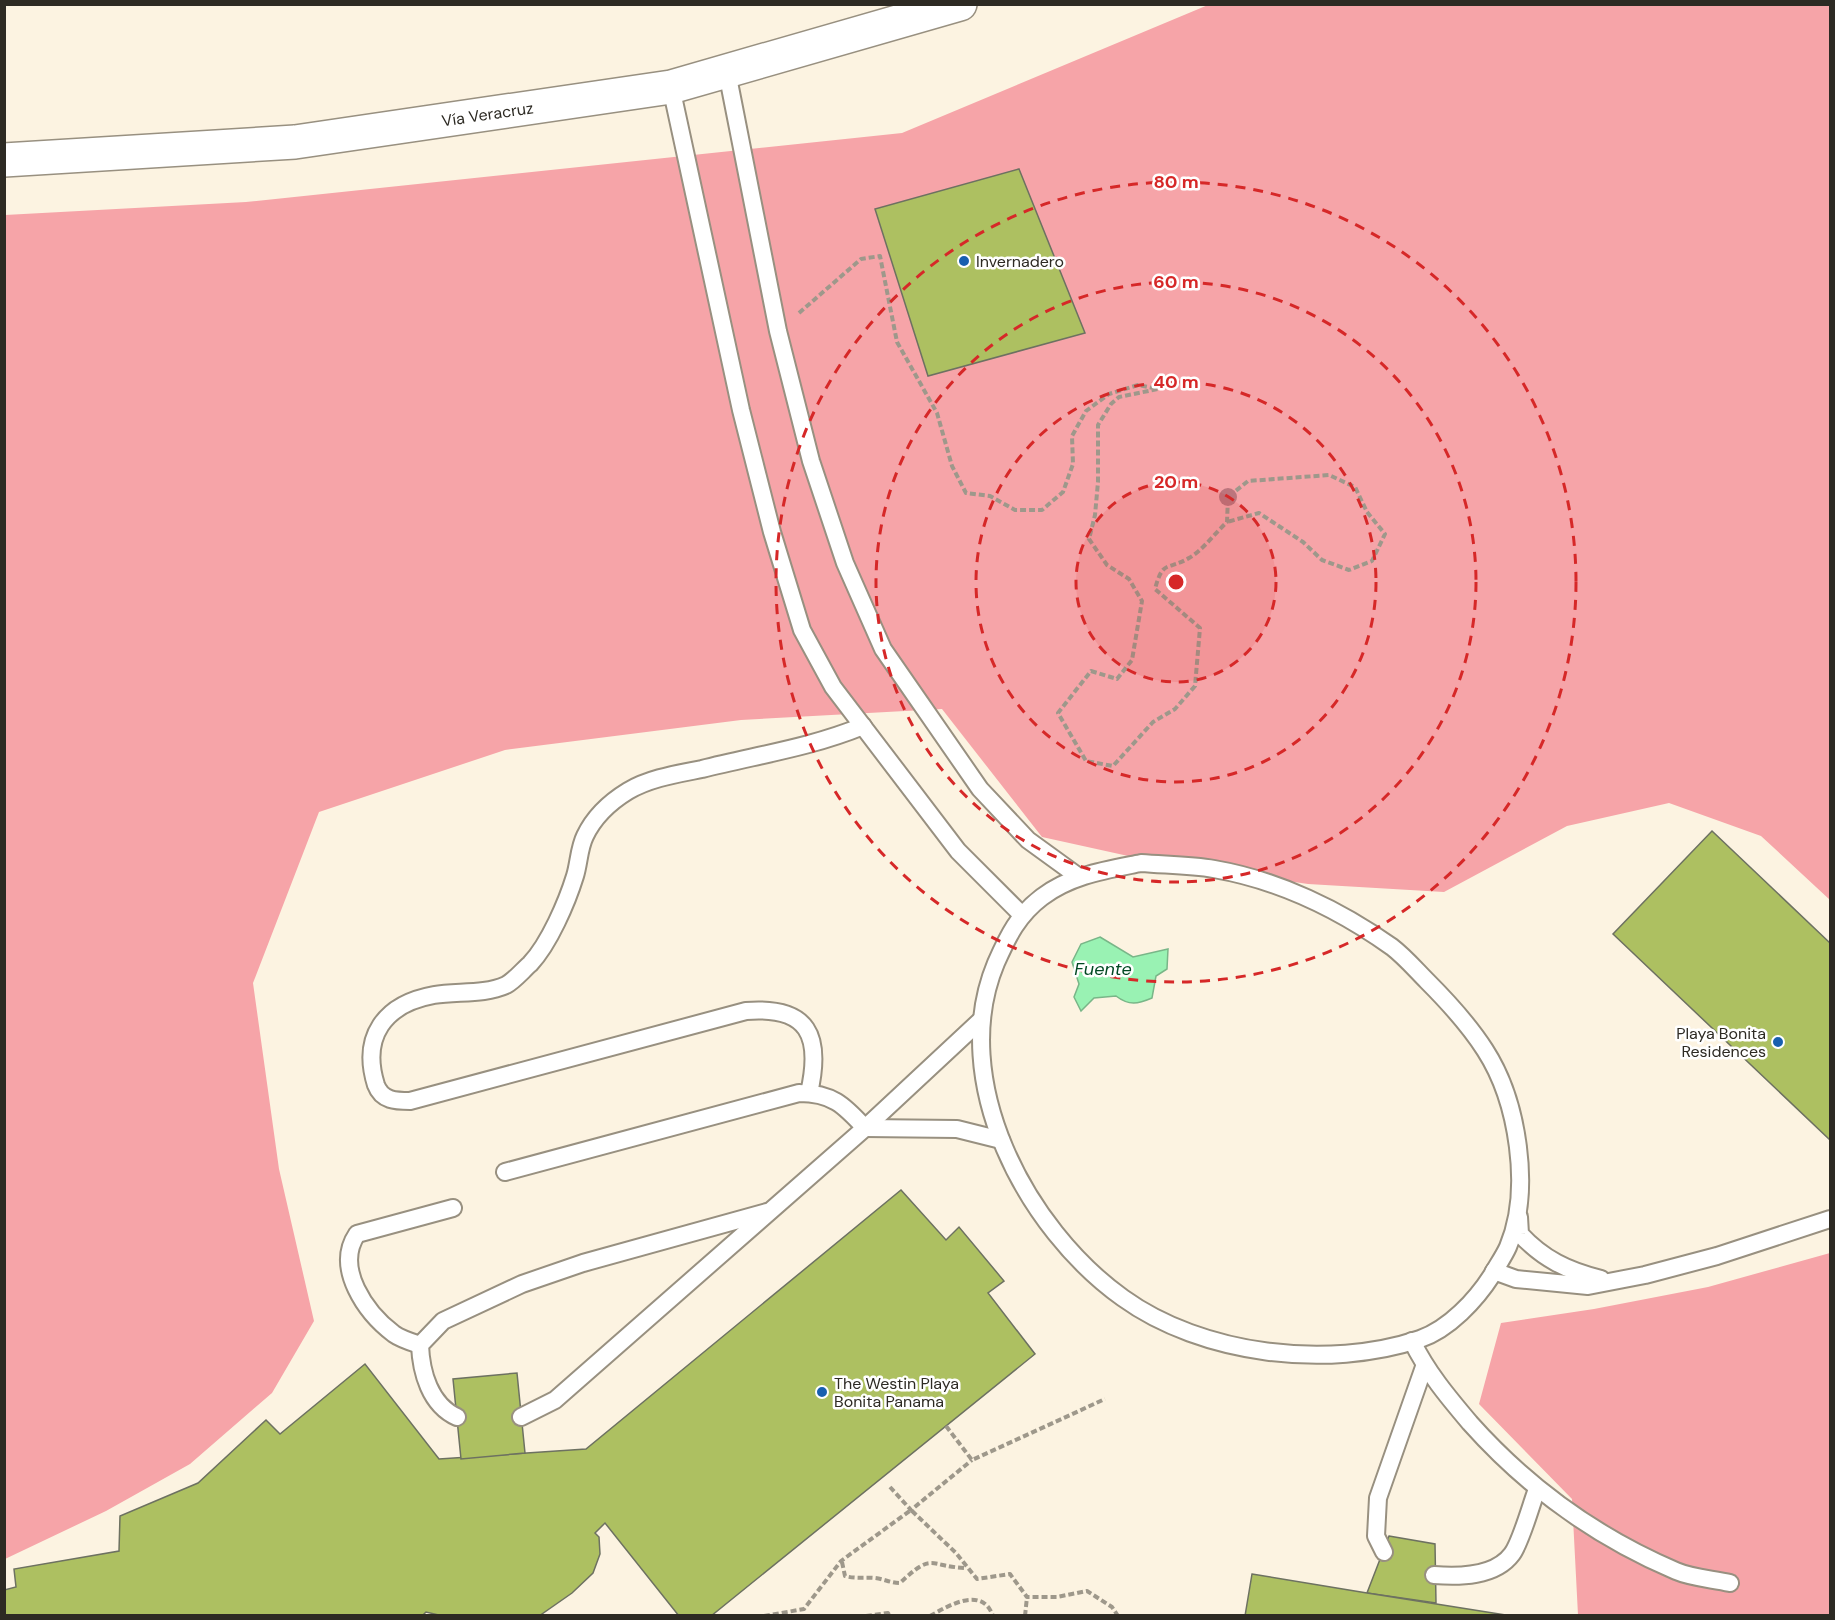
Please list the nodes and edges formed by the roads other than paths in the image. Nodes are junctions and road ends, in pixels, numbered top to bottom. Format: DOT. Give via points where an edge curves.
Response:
graph roads {
  1 [pos="960,4"];
  2 [pos="727,72"];
  3 [pos="670,87"];
  4 [pos="4,160"];
  5 [pos="863,726"];
  6 [pos="1079,877"];
  7 [pos="1022,915"];
  8 [pos="981,1020"];
  9 [pos="809,1093"];
  10 [pos="865,1128"];
  11 [pos="1001,1140"];
  12 [pos="505,1172"];
  13 [pos="1519,1186"];
  14 [pos="453,1208"];
  15 [pos="770,1211"];
  16 [pos="1830,1219"];
  17 [pos="1494,1271"];
  18 [pos="1609,1282"];
  19 [pos="1412,1341"];
  20 [pos="420,1345"];
  21 [pos="1424,1367"];
  22 [pos="457,1417"];
  23 [pos="521,1417"];
  24 [pos="1537,1489"];
  25 [pos="1384,1552"];
  26 [pos="1434,1575"];
  27 [pos="1730,1583"];
  1 -- 2 [label="street, Vía Veracruz"];
  2 -- 3 [label="street, Vía Veracruz"];
  2 -- 6 [label="lane" via="778,331 812,461 845,563 883,649 980,789 1028,840"];
  3 -- 4 [label="street, Vía Veracruz" via="295,142"];
  3 -- 5 [label="lane" via="741,410 775,543 802,630 833,687"];
  5 -- 7 [label="lane" via="958,851"];
  5 -- 9 [label="lane" via="823,742 659,779 630,790 604,808 585,837 576,875 557,920 532,962 506,985 434,995 403,1005 380,1025 370,1048 378,1090 390,1100 410,1101 746,1011 770,1009 796,1017 813,1039 816,1064"];
  6 -- 7 [label="lane" via="1043,896"];
  6 -- 13 [label="lane" via="1141,863 1215,869 1278,886 1336,912 1395,949 1449,1003 1487,1053 1512,1112 1520,1159"];
  7 -- 8 [label="lane" via="1012,927 987,984"];
  8 -- 10 [label="lane"];
  8 -- 11 [label="lane" via="981,1057 987,1093"];
  9 -- 10 [label="lane" via="834,1100"];
  9 -- 12 [label="lane"];
  10 -- 11 [label="lane" via="957,1129"];
  10 -- 15 [label="lane"];
  11 -- 19 [label="lane" via="1043,1217 1081,1263 1123,1299 1178,1330 1235,1346 1295,1354 1346,1355 1385,1350"];
  13 -- 17 [label="lane" via="1509,1246"];
  13 -- 18 [label="lane" via="1520,1234 1535,1251 1578,1273"];
  14 -- 20 [label="lane" via="357,1234 349,1246 352,1281 370,1314 396,1336"];
  15 -- 20 [label="lane" via="522,1284 443,1322"];
  15 -- 23 [label="lane" via="555,1400"];
  16 -- 18 [label="lane" via="1717,1256"];
  17 -- 18 [label="lane" via="1516,1279 1553,1284 1588,1286"];
  17 -- 19 [label="lane" via="1459,1315 1426,1337"];
  19 -- 21 [label="lane"];
  20 -- 22 [label="lane" via="420,1362 428,1386 445,1412"];
  21 -- 24 [label="lane" via="1488,1443"];
  21 -- 25 [label="lane" via="1378,1498 1376,1536"];
  24 -- 26 [label="lane" via="1512,1554 1496,1567 1471,1575"];
  24 -- 27 [label="lane" via="1575,1518 1669,1568"];
}
